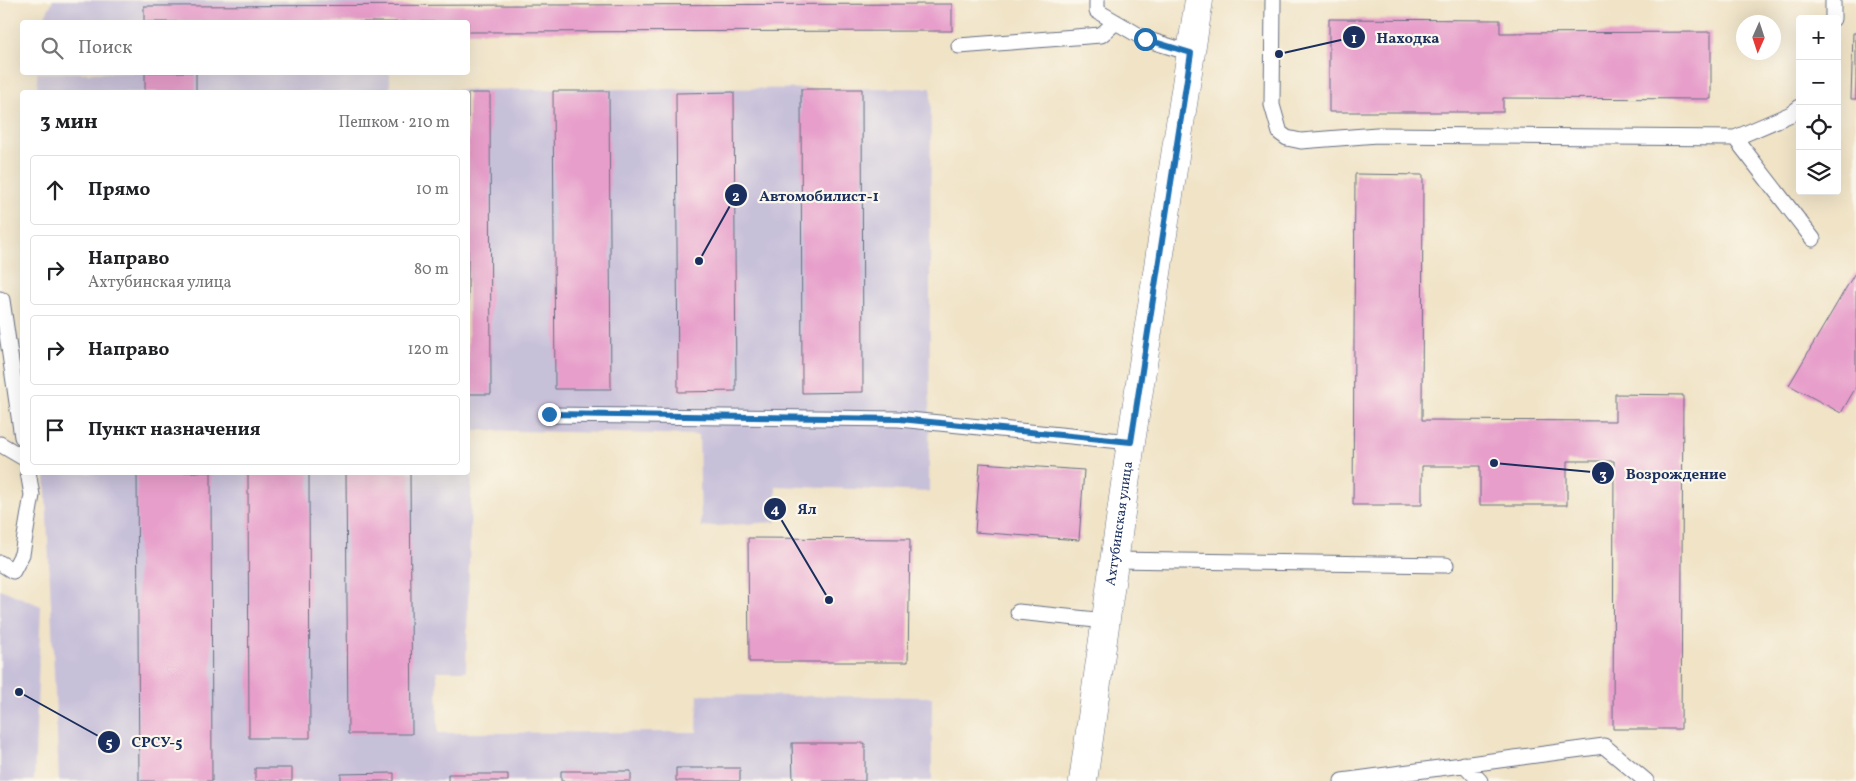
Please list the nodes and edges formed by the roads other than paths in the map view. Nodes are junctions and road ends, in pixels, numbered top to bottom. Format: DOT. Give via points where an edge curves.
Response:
graph roads {
  1 [pos="1097,0"];
  2 [pos="1199,0"];
  3 [pos="1273,0"];
  4 [pos="1833,0"];
  5 [pos="1833,15"];
  6 [pos="1116,22"];
  7 [pos="958,46"];
  8 [pos="1191,53"];
  9 [pos="1796,110"];
  10 [pos="1735,138"];
  11 [pos="1813,240"];
  12 [pos="0,299"];
  13 [pos="549,414"];
  14 [pos="20,423"];
  15 [pos="1131,442"];
  16 [pos="0,444"];
  17 [pos="20,456"];
  18 [pos="29,475"];
  19 [pos="1114,560"];
  20 [pos="0,563"];
  21 [pos="1446,565"];
  22 [pos="1018,612"];
  23 [pos="1106,620"];
  24 [pos="1464,764"];
  25 [pos="1083,781"];
  26 [pos="1342,781"];
  27 [pos="1480,781"];
  28 [pos="1646,781"];
  1 -- 6 [label="lane" via="1097,11"];
  2 -- 8 [label="street, Ахтубинская улица"];
  3 -- 10 [label="lane" via="1272,105 1280,133 1287,138 1301,141 1377,135"];
  4 -- 5 [label="lane"];
  6 -- 7 [label="lane" via="1101,35"];
  6 -- 8 [label="lane" via="1145,39"];
  8 -- 15 [label="street, Ахтубинская улица"];
  9 -- 10 [label="lane"];
  10 -- 11 [label="lane"];
  12 -- 14 [label="lane"];
  13 -- 15 [label="lane" via="900,419"];
  15 -- 19 [label="street, Ахтубинская улица"];
  16 -- 17 [label="lane"];
  18 -- 20 [label="lane" via="32,495 22,554 13,571"];
  19 -- 21 [label="lane"];
  19 -- 23 [label="street, Ахтубинская улица"];
  22 -- 23 [label="lane"];
  23 -- 25 [label="street, Ахтубинская улица"];
  24 -- 26 [label="lane"];
  24 -- 27 [label="lane"];
  24 -- 28 [label="lane" via="1604,746"];
}
